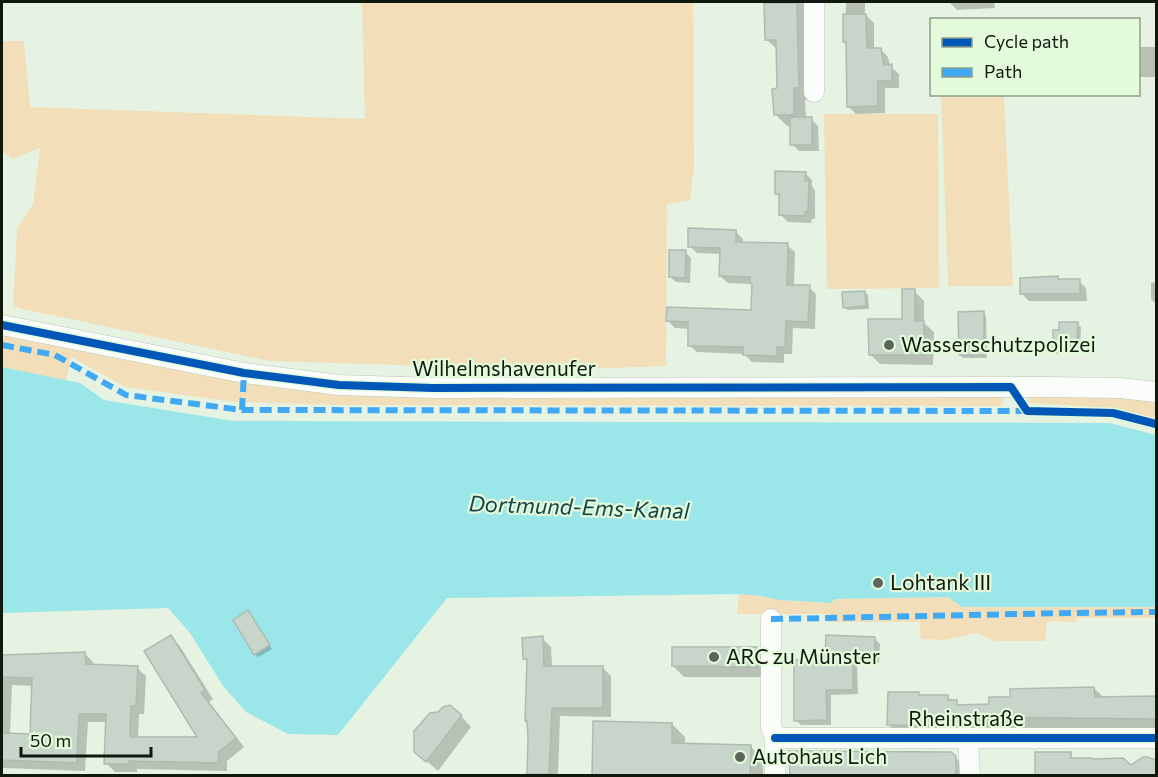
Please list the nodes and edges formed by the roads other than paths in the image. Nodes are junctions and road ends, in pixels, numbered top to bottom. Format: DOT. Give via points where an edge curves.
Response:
graph roads {
  1 [pos="814,2"];
  2 [pos="814,92"];
  3 [pos="2,325"];
  4 [pos="1156,392"];
  5 [pos="771,619"];
  6 [pos="968,737"];
  7 [pos="775,738"];
  8 [pos="1156,738"];
  9 [pos="775,776"];
  10 [pos="970,776"];
  1 -- 2 [label="street"];
  3 -- 4 [label="street, Wilhelmshavenufer" via="244,374 339,385 1034,387"];
  5 -- 7 [label="street" via="771,727"];
  6 -- 7 [label="street, Rheinstraße"];
  6 -- 8 [label="street, Rheinstraße"];
  6 -- 10 [label="street"];
  7 -- 9 [label="street"];
}
